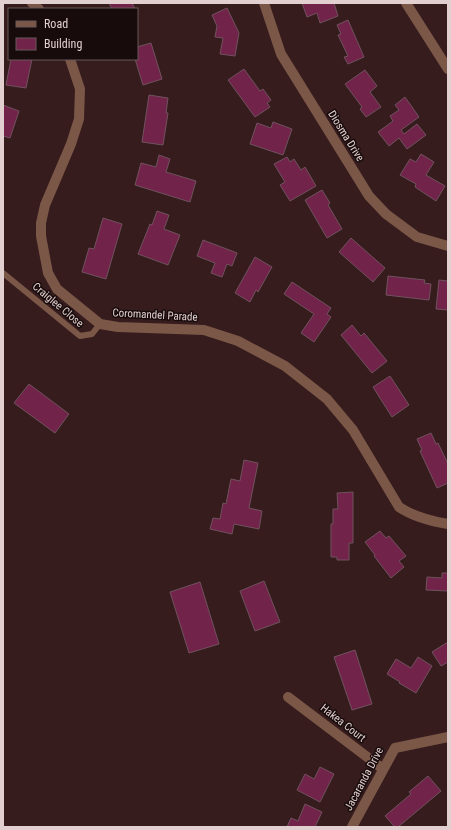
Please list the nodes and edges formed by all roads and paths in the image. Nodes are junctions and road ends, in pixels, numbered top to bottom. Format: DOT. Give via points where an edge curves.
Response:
graph roads {
  1 [pos="264,3"];
  2 [pos="406,3"];
  3 [pos="70,60"];
  4 [pos="448,69"];
  5 [pos="448,246"];
  6 [pos="3,273"];
  7 [pos="100,324"];
  8 [pos="448,524"];
  9 [pos="288,696"];
  10 [pos="448,737"];
  11 [pos="383,770"];
  12 [pos="352,827"];
  1 -- 5 [label="street, Diosma Drive" via="281,54 369,196 386,214 417,237"];
  2 -- 4 [label="street"];
  3 -- 7 [label="street, Coromandel Parade" via="80,89 79,120 45,205 41,236 48,273 57,289"];
  6 -- 7 [label="lane, Craiglee Close" via="80,336 92,334"];
  7 -- 8 [label="street, Coromandel Parade" via="204,330 238,341 285,366 327,399 352,430 399,507 430,521"];
  9 -- 11 [label="street, Hakea Court"];
  10 -- 11 [label="street, Jacaranda Drive" via="395,748"];
  11 -- 12 [label="street, Jacaranda Drive"];
}
